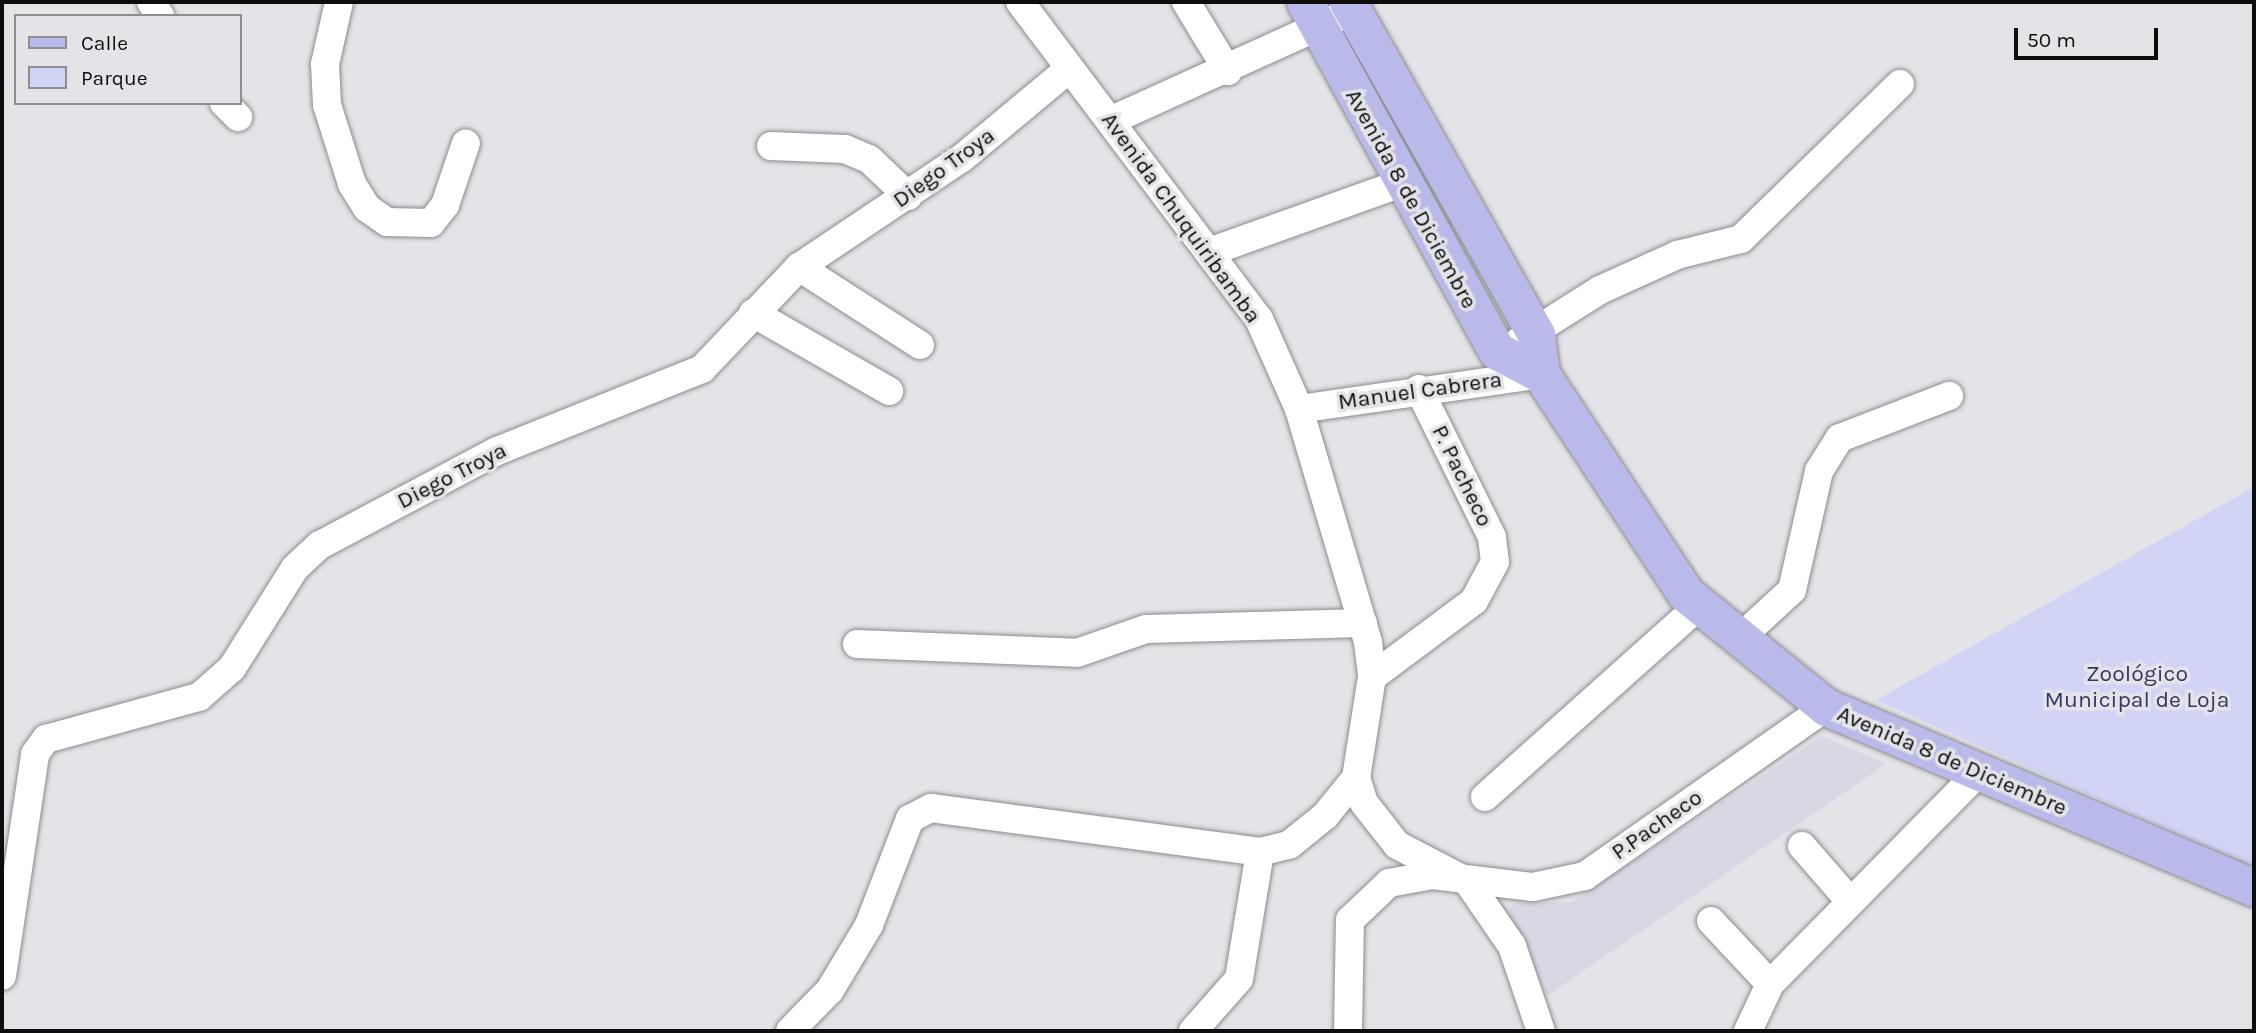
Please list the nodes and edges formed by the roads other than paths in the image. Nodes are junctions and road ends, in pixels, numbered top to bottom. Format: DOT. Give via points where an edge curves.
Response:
graph roads {
  1 [pos="339,2"];
  2 [pos="1020,2"];
  3 [pos="1186,2"];
  4 [pos="1350,6"];
  5 [pos="1310,15"];
  6 [pos="1069,69"];
  7 [pos="1228,71"];
  8 [pos="1900,84"];
  9 [pos="1112,120"];
  10 [pos="466,143"];
  11 [pos="771,146"];
  12 [pos="1402,183"];
  13 [pos="908,196"];
  14 [pos="1212,251"];
  15 [pos="799,267"];
  16 [pos="753,313"];
  17 [pos="1536,334"];
  18 [pos="920,345"];
  19 [pos="1497,351"];
  20 [pos="1541,374"];
  21 [pos="1419,389"];
  22 [pos="888,391"];
  23 [pos="1949,396"];
  24 [pos="1299,409"];
  25 [pos="1700,605"];
  26 [pos="1363,623"];
  27 [pos="1740,638"];
  28 [pos="857,644"];
  29 [pos="1371,677"];
  30 [pos="1826,706"];
  31 [pos="1976,775"];
  32 [pos="1356,778"];
  33 [pos="1485,797"];
  34 [pos="1802,845"];
  35 [pos="1260,852"];
  36 [pos="1468,882"];
  37 [pos="2254,888"];
  38 [pos="1848,899"];
  39 [pos="1711,922"];
  40 [pos="2,976"];
  41 [pos="1770,984"];
  42 [pos="790,1031"];
  43 [pos="1194,1031"];
  44 [pos="1349,1031"];
  45 [pos="1541,1031"];
  46 [pos="1748,1031"];
  1 -- 10 [label="street" via="326,64 327,105 352,184 366,208 387,222 431,223 445,205"];
  2 -- 6 [label="street, Avenida Chuquiribamba"];
  3 -- 7 [label="street"];
  4 -- 5 [label="street"];
  4 -- 17 [label="main road, Avenida 8 de Diciembre" via="1446,164"];
  5 -- 7 [label="street"];
  5 -- 12 [label="main road, Avenida 8 de Diciembre"];
  6 -- 9 [label="street, Avenida Chuquiribamba"];
  6 -- 13 [label="street, Diego Troya"];
  7 -- 9 [label="street"];
  8 -- 17 [label="street" via="1741,239 1677,255 1610,285"];
  9 -- 14 [label="street, Avenida Chuquiribamba"];
  11 -- 13 [label="street" via="845,149 869,159"];
  12 -- 14 [label="street"];
  12 -- 19 [label="main road, Avenida 8 de Diciembre"];
  13 -- 15 [label="street, Diego Troya"];
  14 -- 24 [label="street, Avenida Chuquiribamba" via="1259,319"];
  15 -- 16 [label="street, Diego Troya"];
  15 -- 18 [label="street"];
  16 -- 22 [label="street"];
  16 -- 40 [label="street, Diego Troya" via="702,369 497,451 320,545 295,568 232,668 199,697 46,738 35,754"];
  17 -- 19 [label="street"];
  17 -- 20 [label="main road, Avenida 8 de Diciembre"];
  19 -- 20 [label="main road"];
  20 -- 21 [label="street, Manuel Cabrera"];
  20 -- 25 [label="main road, Avenida 8 de Diciembre" via="1591,457"];
  21 -- 24 [label="street, Manuel Cabrera"];
  21 -- 29 [label="street, P. Pacheco" via="1492,537 1494,562 1474,601"];
  23 -- 27 [label="street" via="1840,438 1819,471 1792,590"];
  24 -- 26 [label="street, Avenida Chuquiribamba"];
  25 -- 27 [label="main road, Avenida 8 de Diciembre"];
  25 -- 33 [label="street"];
  26 -- 28 [label="street" via="1146,629 1077,653"];
  26 -- 29 [label="street, Avenida Chuquiribamba"];
  27 -- 30 [label="main road, Avenida 8 de Diciembre"];
  29 -- 32 [label="street, Avenida Chuquiribamba"];
  30 -- 31 [label="main road, Avenida 8 de Diciembre"];
  30 -- 36 [label="street, P.Pacheco" via="1584,876 1533,887"];
  31 -- 37 [label="main road, Avenida 8 de Diciembre"];
  31 -- 38 [label="street"];
  32 -- 35 [label="street" via="1325,816 1289,845"];
  32 -- 36 [label="street" via="1364,803 1397,845"];
  34 -- 38 [label="street"];
  35 -- 42 [label="street" via="931,808 910,819 869,925 830,990"];
  35 -- 43 [label="street" via="1239,979"];
  36 -- 44 [label="street, P.Pacheco" via="1432,875 1389,884 1359,907 1348,934"];
  36 -- 45 [label="street" via="1512,946"];
  38 -- 41 [label="street"];
  39 -- 41 [label="street"];
  41 -- 46 [label="street"];
}
